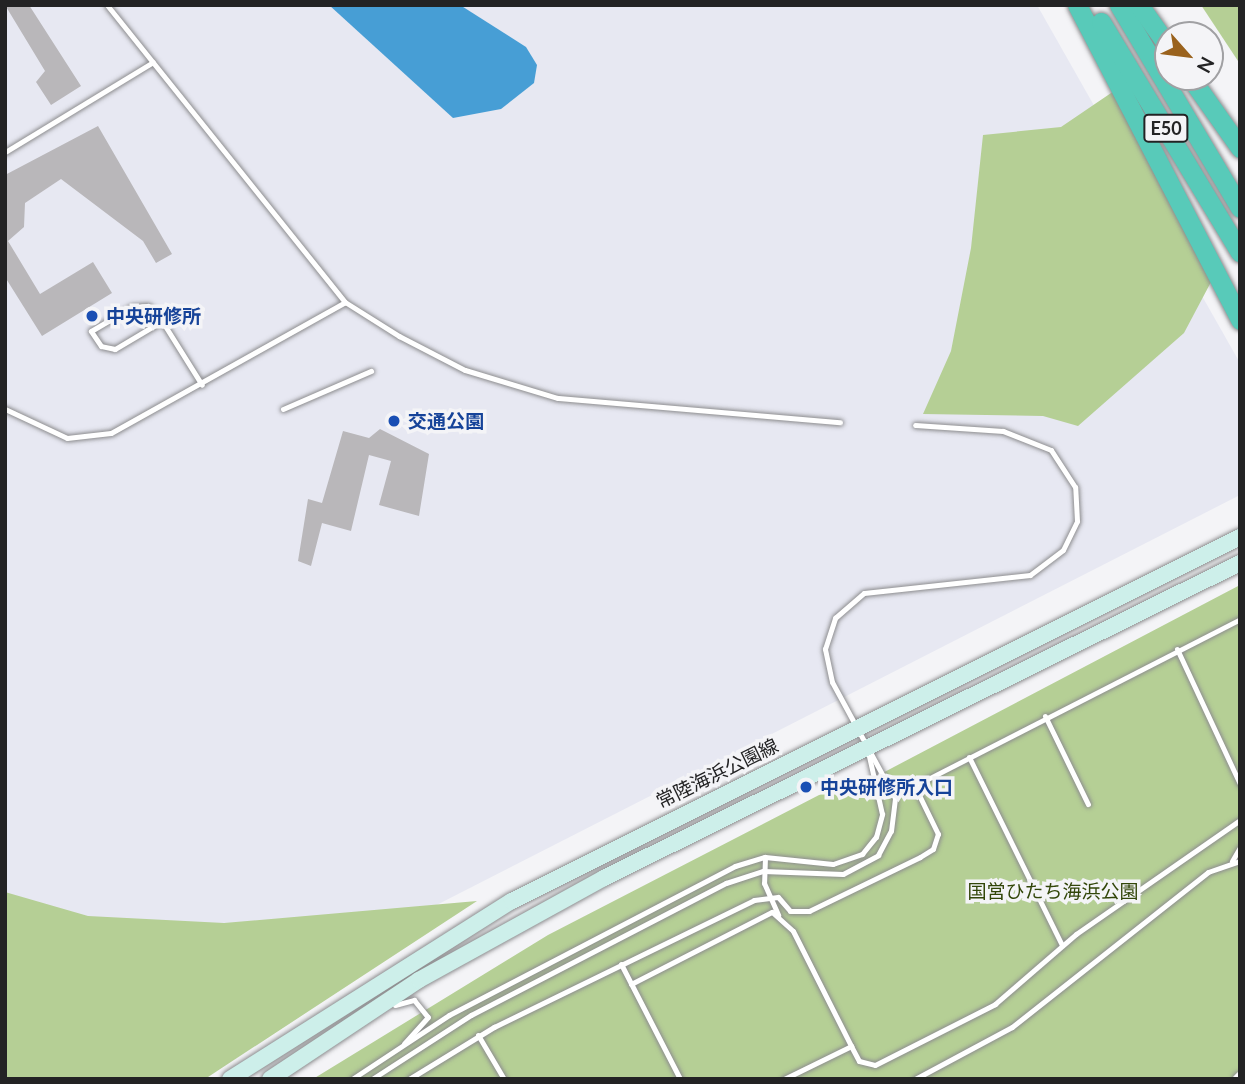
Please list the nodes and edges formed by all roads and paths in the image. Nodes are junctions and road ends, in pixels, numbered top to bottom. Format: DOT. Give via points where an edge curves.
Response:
graph roads {
  1 [pos="107,5"];
  2 [pos="1077,5"];
  3 [pos="1091,5"];
  4 [pos="1119,5"];
  5 [pos="1139,5"];
  6 [pos="1154,26"];
  7 [pos="153,62"];
  8 [pos="1200,91"];
  9 [pos="1240,148"];
  10 [pos="5,152"];
  11 [pos="1240,208"];
  12 [pos="1240,251"];
  13 [pos="345,302"];
  14 [pos="1240,320"];
  15 [pos="162,321"];
  16 [pos="371,371"];
  17 [pos="202,385"];
  18 [pos="5,409"];
  19 [pos="283,409"];
  20 [pos="840,422"];
  21 [pos="915,425"];
  22 [pos="1240,537"];
  23 [pos="1240,564"];
  24 [pos="1240,619"];
  25 [pos="1177,649"];
  26 [pos="1045,716"];
  27 [pos="856,727"];
  28 [pos="866,747"];
  29 [pos="969,757"];
  30 [pos="1240,784"];
  31 [pos="1088,804"];
  32 [pos="1240,820"];
  33 [pos="1240,847"];
  34 [pos="765,857"];
  35 [pos="1232,861"];
  36 [pos="1240,861"];
  37 [pos="762,871"];
  38 [pos="767,895"];
  39 [pos="790,911"];
  40 [pos="778,915"];
  41 [pos="793,930"];
  42 [pos="1062,945"];
  43 [pos="621,964"];
  44 [pos="631,984"];
  45 [pos="369,1012"];
  46 [pos="478,1035"];
  47 [pos="851,1046"];
  48 [pos="390,1055"];
  49 [pos="230,1079"];
  50 [pos="270,1079"];
  51 [pos="352,1079"];
  52 [pos="372,1079"];
  53 [pos="409,1079"];
  54 [pos="503,1079"];
  55 [pos="680,1079"];
  56 [pos="784,1079"];
  57 [pos="915,1079"];
  1 -- 7 [label="lane"];
  2 -- 14 [label="highway"];
  3 -- 12 [label="highway, E50"];
  4 -- 11 [label="highway, E50"];
  5 -- 6 [label="highway"];
  7 -- 10 [label="lane"];
  7 -- 13 [label="lane"];
  8 -- 9 [label="highway"];
  13 -- 17 [label="lane"];
  13 -- 20 [label="lane" via="441,359 526,391"];
  15 -- 15 [label="lane" via="115,349 101,346 91,331 139,304"];
  15 -- 17 [label="lane"];
  16 -- 19 [label="lane"];
  17 -- 18 [label="lane" via="134,423 88,438 44,433"];
  21 -- 27 [label="lane" via="1003,431 1051,450 1075,486 1077,521 1063,550 1030,575 864,593 842,608 827,636 826,662"];
  22 -- 27 [label="main road, 常陸海浜公園線"];
  23 -- 28 [label="main road"];
  24 -- 25 [label="lane"];
  25 -- 26 [label="lane"];
  25 -- 30 [label="lane"];
  26 -- 29 [label="lane"];
  26 -- 31 [label="lane"];
  27 -- 28 [label="lane"];
  27 -- 49 [label="main road, 常陸海浜公園線" via="512,901"];
  28 -- 34 [label="lane" via="882,814 869,848 833,864"];
  28 -- 37 [label="lane" via="895,798 891,831 878,855 843,874"];
  28 -- 45 [label="main road" via="580,890"];
  29 -- 39 [label="lane" via="917,788 938,834 933,849 809,911"];
  29 -- 42 [label="lane"];
  32 -- 42 [label="lane"];
  33 -- 35 [label="lane"];
  34 -- 37 [label="lane"];
  34 -- 48 [label="lane" via="735,866 468,1004"];
  35 -- 36 [label="lane"];
  35 -- 57 [label="lane" via="1208,872 1012,1027"];
  37 -- 38 [label="lane"];
  37 -- 52 [label="lane" via="726,883 471,1014"];
  38 -- 39 [label="lane"];
  38 -- 40 [label="lane"];
  38 -- 43 [label="lane"];
  39 -- 41 [label="lane"];
  40 -- 41 [label="lane"];
  40 -- 44 [label="lane" via="768,913"];
  41 -- 47 [label="lane"];
  42 -- 47 [label="lane" via="995,1004 875,1065 859,1061"];
  43 -- 44 [label="lane"];
  43 -- 46 [label="lane"];
  44 -- 55 [label="lane"];
  45 -- 48 [label="lane" via="383,1013 408,999 428,1017"];
  45 -- 50 [label="main road"];
  46 -- 53 [label="lane"];
  46 -- 54 [label="lane"];
  47 -- 56 [label="lane"];
  48 -- 51 [label="lane"];
}
